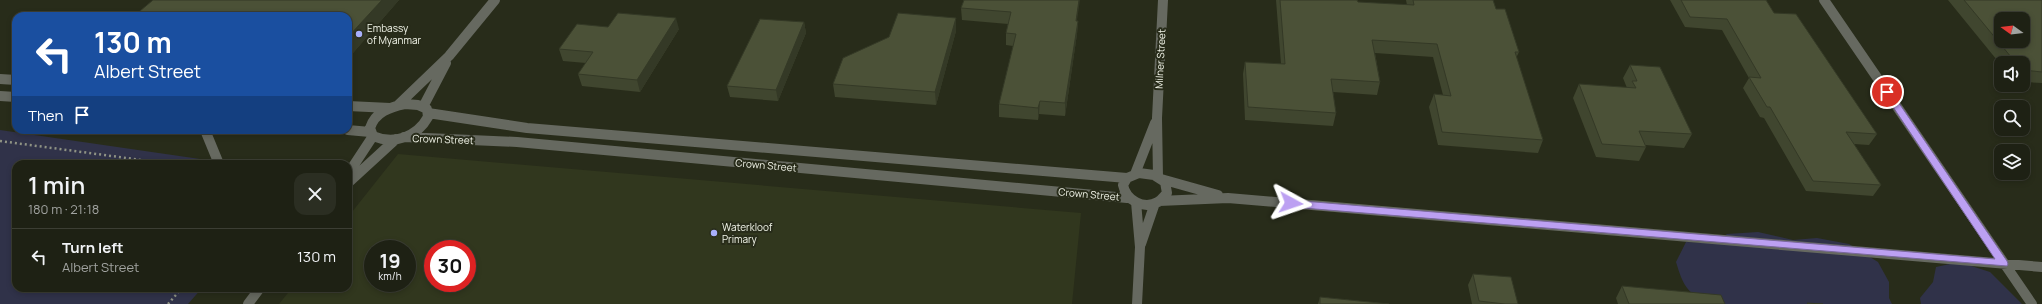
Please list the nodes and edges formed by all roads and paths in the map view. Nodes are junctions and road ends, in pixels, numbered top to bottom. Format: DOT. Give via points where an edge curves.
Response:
graph roads {
  1 [pos="495,0"];
  2 [pos="1163,0"];
  3 [pos="1824,0"];
  4 [pos="449,56"];
  5 [pos="0,79"];
  6 [pos="12,80"];
  7 [pos="0,96"];
  8 [pos="12,97"];
  9 [pos="352,106"];
  10 [pos="394,106"];
  11 [pos="426,110"];
  12 [pos="1157,118"];
  13 [pos="527,128"];
  14 [pos="352,131"];
  15 [pos="207,134"];
  16 [pos="371,134"];
  17 [pos="400,138"];
  18 [pos="0,141"];
  19 [pos="517,142"];
  20 [pos="141,160"];
  21 [pos="217,160"];
  22 [pos="352,167"];
  23 [pos="1131,176"];
  24 [pos="1160,178"];
  25 [pos="352,180"];
  26 [pos="1228,198"];
  27 [pos="1132,200"];
  28 [pos="1157,202"];
  29 [pos="1140,247"];
  30 [pos="2003,264"];
  31 [pos="2042,267"];
  32 [pos="178,292"];
  33 [pos="257,292"];
  34 [pos="168,304"];
  35 [pos="248,304"];
  36 [pos="1137,304"];
  37 [pos="2032,304"];
  1 -- 4 [label="street"];
  2 -- 12 [label="street, Milner Street"];
  3 -- 30 [label="street"];
  4 -- 10 [label="street"];
  4 -- 11 [label="street"];
  5 -- 6 [label="street"];
  7 -- 8 [label="street"];
  9 -- 10 [label="street"];
  10 -- 11 [label="street, Crown Street" via="412,104"];
  10 -- 16 [label="street" via="373,119 370,124"];
  11 -- 13 [label="street, Crown Street"];
  11 -- 17 [label="street" via="427,122"];
  12 -- 23 [label="street, Milner Street"];
  12 -- 24 [label="street, Milner Street"];
  13 -- 19 [label="street"];
  13 -- 23 [label="street, Crown Street"];
  14 -- 16 [label="street"];
  15 -- 21 [label="street"];
  16 -- 17 [label="street, Crown Street" via="382,140"];
  16 -- 22 [label="street"];
  17 -- 19 [label="street, Crown Street"];
  17 -- 25 [label="street"];
  18 -- 20 [label="path"];
  19 -- 27 [label="street, Crown Street"];
  23 -- 24 [label="street" via="1145,173"];
  23 -- 27 [label="street" via="1123,187"];
  24 -- 26 [label="street"];
  24 -- 28 [label="street" via="1166,186 1167,193"];
  26 -- 28 [label="street"];
  26 -- 30 [label="street"];
  27 -- 28 [label="street" via="1145,204"];
  27 -- 29 [label="street"];
  28 -- 29 [label="street"];
  29 -- 36 [label="street"];
  30 -- 31 [label="street"];
  30 -- 37 [label="street"];
  32 -- 34 [label="path"];
  33 -- 35 [label="street"];
}
